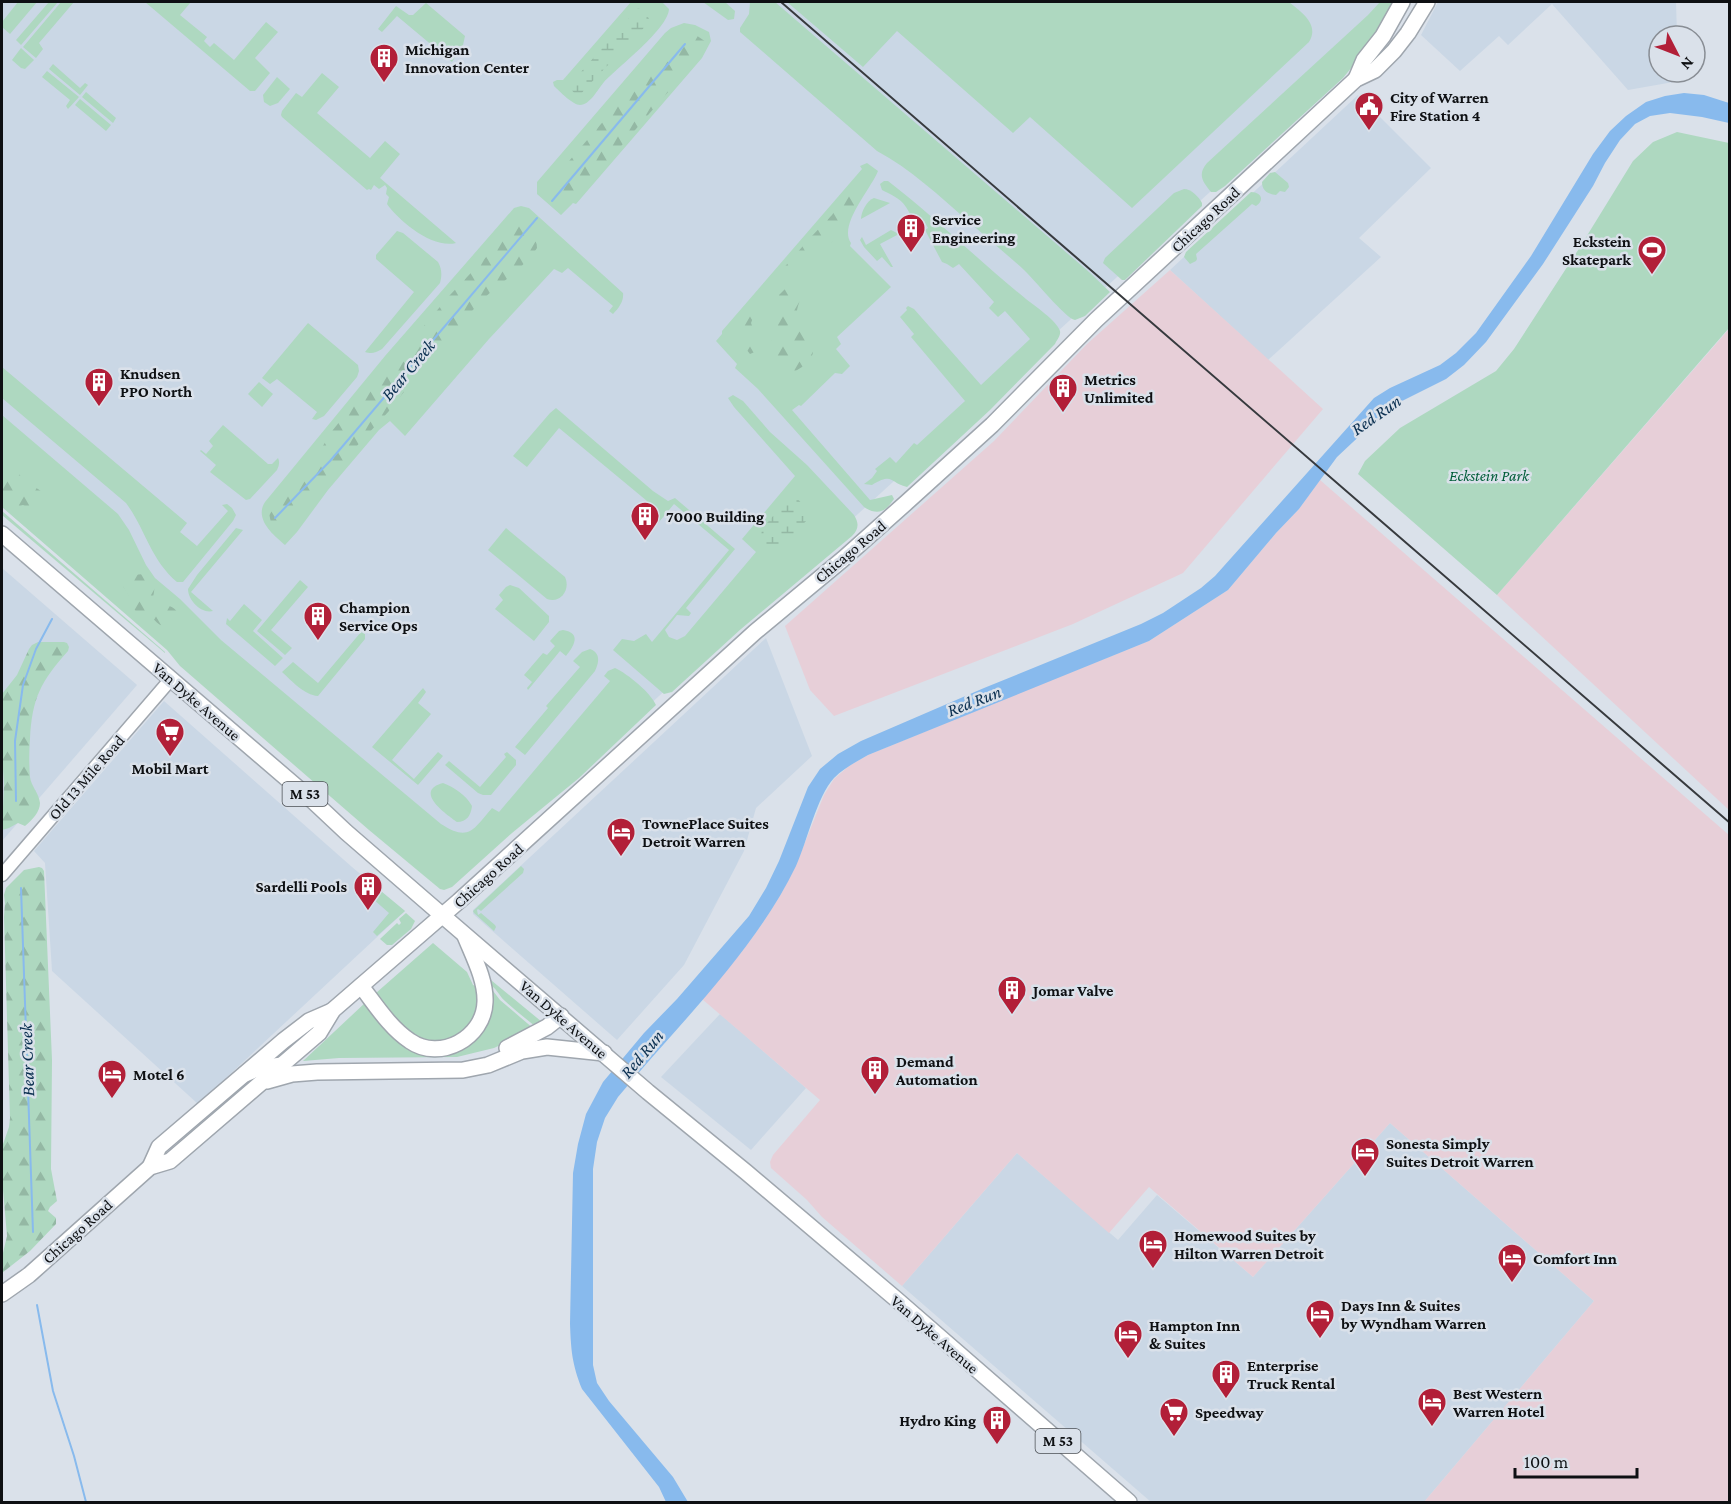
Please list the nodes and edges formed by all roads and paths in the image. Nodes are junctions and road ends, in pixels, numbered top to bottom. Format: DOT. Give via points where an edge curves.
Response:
graph roads {
  1 [pos="1402,2"];
  2 [pos="1427,2"];
  3 [pos="1356,79"];
  4 [pos="2,534"];
  5 [pos="171,679"];
  6 [pos="2,875"];
  7 [pos="442,916"];
  8 [pos="464,933"];
  9 [pos="361,986"];
  10 [pos="333,1010"];
  11 [pos="561,1016"];
  12 [pos="604,1053"];
  13 [pos="283,1065"];
  14 [pos="245,1074"];
  15 [pos="260,1084"];
  16 [pos="150,1167"];
  17 [pos="2,1294"];
  18 [pos="1129,1503"];
  1 -- 3 [label="main road, Chicago Road"];
  2 -- 3 [label="main road, Chicago Road" via="1394,51 1375,70"];
  3 -- 7 [label="main road, Chicago Road" via="1096,320 993,424 755,632"];
  4 -- 5 [label="main road, Van Dyke Avenue / M 53"];
  5 -- 6 [label="street, Old 13 Mile Road"];
  5 -- 7 [label="main road, Van Dyke Avenue / M 53"];
  7 -- 8 [label="main road, Van Dyke Avenue / M 53"];
  7 -- 9 [label="main road, Chicago Road"];
  8 -- 9 [label="main road" via="481,979 485,1004 479,1023 459,1043 430,1048 409,1041"];
  8 -- 11 [label="main road, Van Dyke Avenue / M 53"];
  9 -- 10 [label="main road, Chicago Road"];
  10 -- 13 [label="main road, Chicago Road" via="319,1033"];
  10 -- 14 [label="main road, Chicago Road" via="309,1021"];
  11 -- 12 [label="main road, Van Dyke Avenue / M 53"];
  11 -- 13 [label="main road" via="504,1050 470,1061"];
  12 -- 15 [label="main road" via="547,1047 463,1070 317,1072 292,1074"];
  12 -- 18 [label="main road, Van Dyke Avenue / M 53" via="896,1299"];
  13 -- 14 [label="main road"];
  13 -- 15 [label="main road, Chicago Road"];
  14 -- 16 [label="main road, Chicago Road" via="159,1147"];
  15 -- 16 [label="main road, Chicago Road" via="170,1161"];
  16 -- 17 [label="main road, Chicago Road" via="29,1275"];
}
